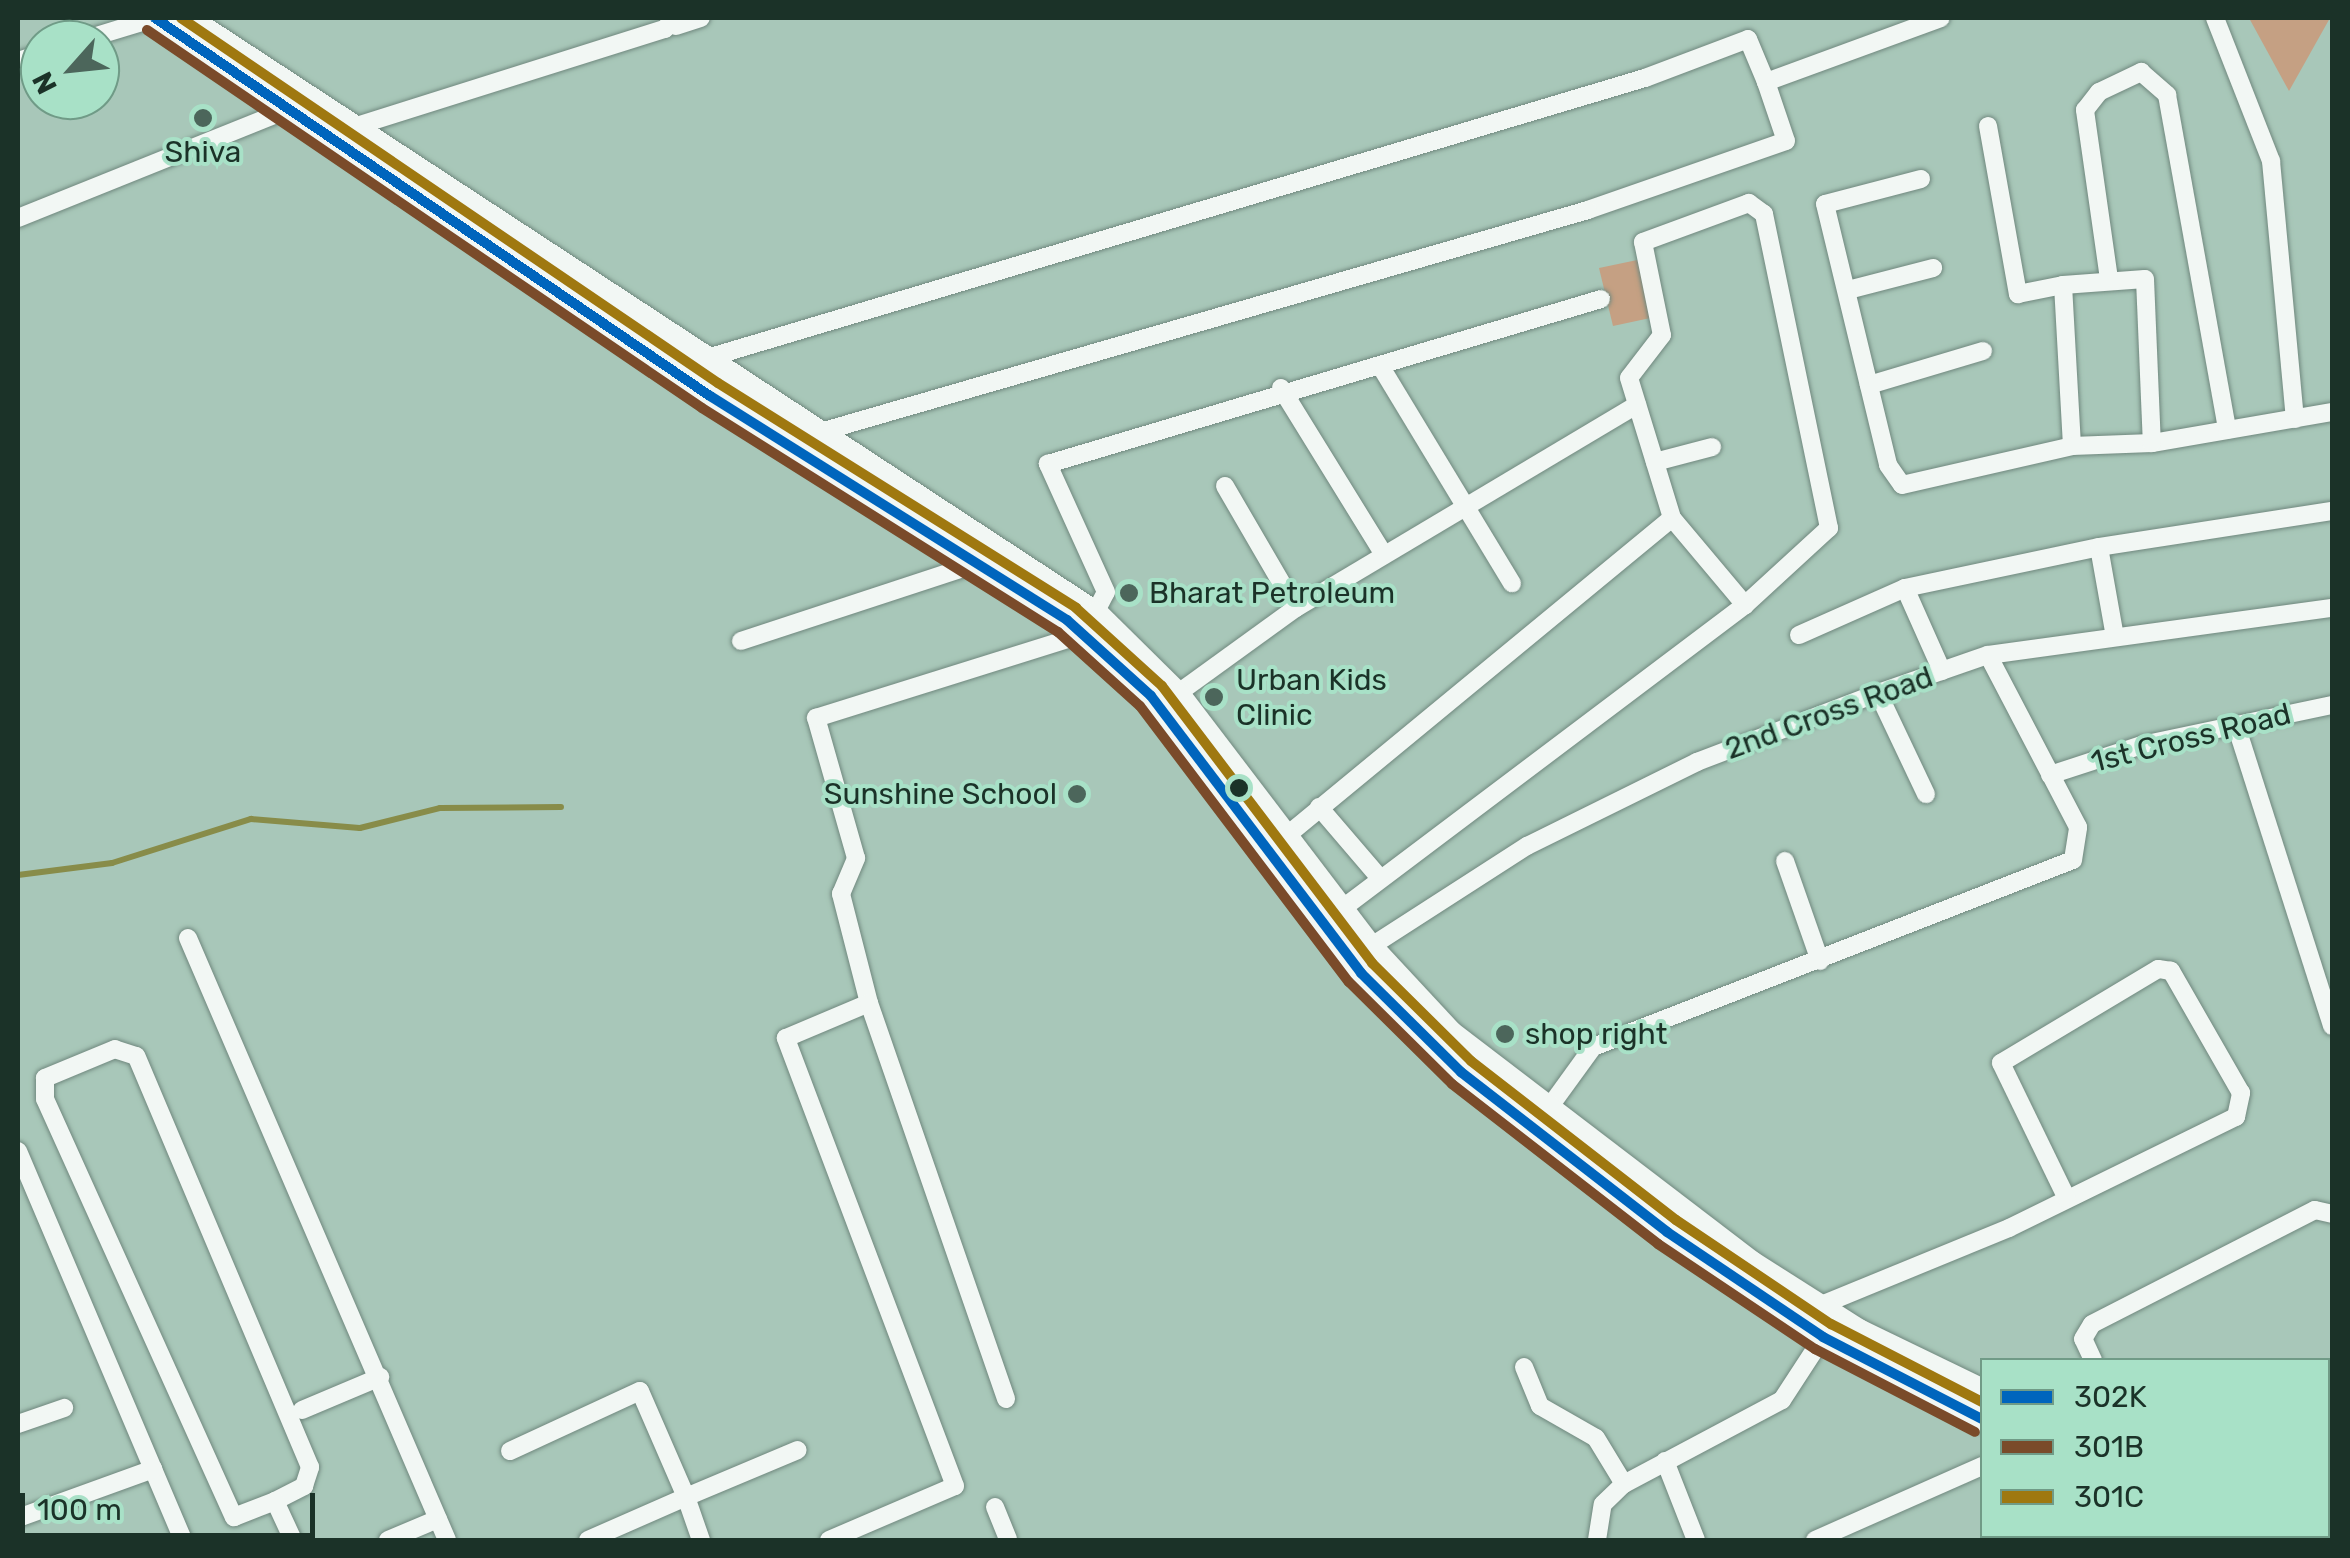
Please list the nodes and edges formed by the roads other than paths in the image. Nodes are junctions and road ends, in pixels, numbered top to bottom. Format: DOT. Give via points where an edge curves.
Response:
graph roads {
  1 [pos="155,18"];
  2 [pos="186,18"];
  3 [pos="701,18"];
  4 [pos="1940,18"];
  5 [pos="2215,18"];
  6 [pos="675,22"];
  7 [pos="120,29"];
  8 [pos="1766,82"];
  9 [pos="289,109"];
  10 [pos="1988,126"];
  11 [pos="343,133"];
  12 [pos="1921,179"];
  13 [pos="18,218"];
  14 [pos="1933,268"];
  15 [pos="2109,279"];
  16 [pos="2064,285"];
  17 [pos="1848,290"];
  18 [pos="1601,299"];
  19 [pos="1983,352"];
  20 [pos="704,359"];
  21 [pos="1380,367"];
  22 [pos="690,383"];
  23 [pos="1869,384"];
  24 [pos="1282,388"];
  25 [pos="1637,405"];
  26 [pos="2332,412"];
  27 [pos="2295,419"];
  28 [pos="2227,430"];
  29 [pos="817,433"];
  30 [pos="2152,444"];
  31 [pos="2072,446"];
  32 [pos="1712,447"];
  33 [pos="1655,462"];
  34 [pos="1225,486"];
  35 [pos="1461,510"];
  36 [pos="2332,511"];
  37 [pos="1672,518"];
  38 [pos="2100,547"];
  39 [pos="1384,556"];
  40 [pos="978,563"];
  41 [pos="1512,583"];
  42 [pos="1905,588"];
  43 [pos="1745,605"];
  44 [pos="1296,608"];
  45 [pos="2332,608"];
  46 [pos="1090,624"];
  47 [pos="1799,635"];
  48 [pos="2115,638"];
  49 [pos="741,641"];
  50 [pos="1988,655"];
  51 [pos="1942,671"];
  52 [pos="1878,693"];
  53 [pos="1177,694"];
  54 [pos="2332,706"];
  55 [pos="2236,725"];
  56 [pos="2050,775"];
  57 [pos="1926,794"];
  58 [pos="1319,807"];
  59 [pos="1278,843"];
  60 [pos="1785,862"];
  61 [pos="1379,877"];
  62 [pos="1343,908"];
  63 [pos="188,938"];
  64 [pos="1370,947"];
  65 [pos="1820,961"];
  66 [pos="869,1003"];
  67 [pos="2332,1026"];
  68 [pos="1541,1121"];
  69 [pos="18,1151"];
  70 [pos="2067,1199"];
  71 [pos="2332,1214"];
  72 [pos="1819,1306"];
  73 [pos="1823,1337"];
  74 [pos="2092,1358"];
  75 [pos="1524,1367"];
  76 [pos="380,1377"];
  77 [pos="1980,1389"];
  78 [pos="1006,1399"];
  79 [pos="64,1408"];
  80 [pos="302,1410"];
  81 [pos="1980,1418"];
  82 [pos="18,1424"];
  83 [pos="798,1450"];
  84 [pos="510,1451"];
  85 [pos="1665,1461"];
  86 [pos="1980,1467"];
  87 [pos="153,1469"];
  88 [pos="1624,1484"];
  89 [pos="686,1497"];
  90 [pos="275,1501"];
  91 [pos="994,1507"];
  92 [pos="18,1518"];
  93 [pos="438,1519"];
  94 [pos="183,1540"];
  95 [pos="292,1540"];
  96 [pos="388,1540"];
  97 [pos="447,1540"];
  98 [pos="588,1540"];
  99 [pos="700,1540"];
  100 [pos="828,1540"];
  101 [pos="1008,1540"];
  102 [pos="1597,1540"];
  103 [pos="1696,1540"];
  104 [pos="1815,1540"];
  1 -- 7 [label="street"];
  1 -- 9 [label="main road"];
  2 -- 11 [label="main road"];
  3 -- 6 [label="street"];
  4 -- 8 [label="street"];
  5 -- 27 [label="street" via="2271,160"];
  6 -- 11 [label="street"];
  8 -- 20 [label="street" via="1748,39 1626,84"];
  8 -- 29 [label="street" via="1786,140 1588,210"];
  9 -- 11 [label="main road"];
  9 -- 13 [label="street"];
  10 -- 16 [label="street" via="2018,294"];
  11 -- 20 [label="main road"];
  11 -- 22 [label="main road"];
  12 -- 17 [label="street" via="1824,204"];
  14 -- 17 [label="street"];
  15 -- 16 [label="street"];
  15 -- 28 [label="street" via="2085,110 2099,92 2141,72 2166,96"];
  15 -- 30 [label="street" via="2136,275 2147,284"];
  16 -- 31 [label="street"];
  17 -- 23 [label="street"];
  18 -- 21 [label="street"];
  19 -- 23 [label="street"];
  20 -- 22 [label="street"];
  20 -- 29 [label="main road"];
  21 -- 24 [label="street"];
  21 -- 35 [label="street"];
  22 -- 40 [label="main road"];
  23 -- 31 [label="street" via="1902,485"];
  24 -- 39 [label="street"];
  24 -- 46 [label="street" via="1048,464 1106,592"];
  25 -- 33 [label="street"];
  25 -- 35 [label="street"];
  25 -- 43 [label="street" via="1632,366 1662,335 1642,242 1758,206 1830,528"];
  26 -- 27 [label="street"];
  27 -- 28 [label="street"];
  28 -- 30 [label="street"];
  29 -- 46 [label="main road"];
  30 -- 31 [label="street"];
  32 -- 33 [label="street"];
  33 -- 37 [label="street"];
  34 -- 44 [label="street"];
  35 -- 39 [label="street"];
  35 -- 41 [label="street"];
  36 -- 38 [label="street"];
  37 -- 43 [label="street"];
  37 -- 58 [label="street"];
  38 -- 42 [label="street"];
  38 -- 48 [label="street"];
  39 -- 44 [label="street"];
  40 -- 46 [label="main road"];
  40 -- 49 [label="street"];
  42 -- 47 [label="street"];
  42 -- 51 [label="street"];
  43 -- 61 [label="street"];
  44 -- 53 [label="street"];
  45 -- 48 [label="street, 2nd Cross Road"];
  46 -- 53 [label="main road"];
  46 -- 59 [label="main road"];
  46 -- 66 [label="street" via="816,718 856,858 841,894"];
  48 -- 50 [label="street, 2nd Cross Road"];
  50 -- 51 [label="street, 2nd Cross Road"];
  50 -- 56 [label="street"];
  51 -- 52 [label="street, 2nd Cross Road"];
  52 -- 57 [label="street"];
  52 -- 64 [label="street, 2nd Cross Road" via="1697,762 1527,846"];
  53 -- 59 [label="main road"];
  54 -- 55 [label="street, 1st Cross Road"];
  55 -- 56 [label="street, 1st Cross Road"];
  55 -- 67 [label="street"];
  56 -- 65 [label="street" via="2082,839 2064,869"];
  58 -- 59 [label="street"];
  58 -- 61 [label="street"];
  59 -- 62 [label="main road"];
  59 -- 68 [label="main road" via="1418,1033"];
  60 -- 65 [label="street"];
  61 -- 62 [label="street"];
  62 -- 64 [label="main road"];
  63 -- 76 [label="street"];
  64 -- 68 [label="main road"];
  65 -- 68 [label="street" via="1593,1047"];
  66 -- 78 [label="street"];
  66 -- 100 [label="street" via="786,1038 955,1486"];
  68 -- 72 [label="main road"];
  68 -- 73 [label="main road"];
  69 -- 87 [label="street"];
  70 -- 70 [label="street" via="2001,1063 2158,969 2171,971 2240,1093 2240,1110"];
  70 -- 72 [label="street"];
  71 -- 74 [label="street" via="2316,1210 2092,1324 2083,1339"];
  72 -- 73 [label="street"];
  72 -- 77 [label="main road"];
  73 -- 81 [label="main road"];
  73 -- 85 [label="street" via="1782,1400"];
  75 -- 88 [label="street" via="1540,1406 1596,1438"];
  76 -- 80 [label="street"];
  76 -- 93 [label="street"];
  79 -- 82 [label="street"];
  83 -- 89 [label="street"];
  84 -- 89 [label="street" via="640,1391"];
  85 -- 88 [label="street"];
  85 -- 103 [label="street"];
  86 -- 104 [label="street"];
  87 -- 92 [label="street"];
  87 -- 94 [label="street"];
  88 -- 102 [label="street" via="1603,1504"];
  89 -- 98 [label="street"];
  89 -- 99 [label="street"];
  90 -- 90 [label="street" via="234,1517 45,1099 45,1078 116,1049 136,1056 310,1466 304,1486"];
  90 -- 95 [label="street"];
  91 -- 101 [label="street"];
  93 -- 96 [label="street"];
  93 -- 97 [label="street"];
}
